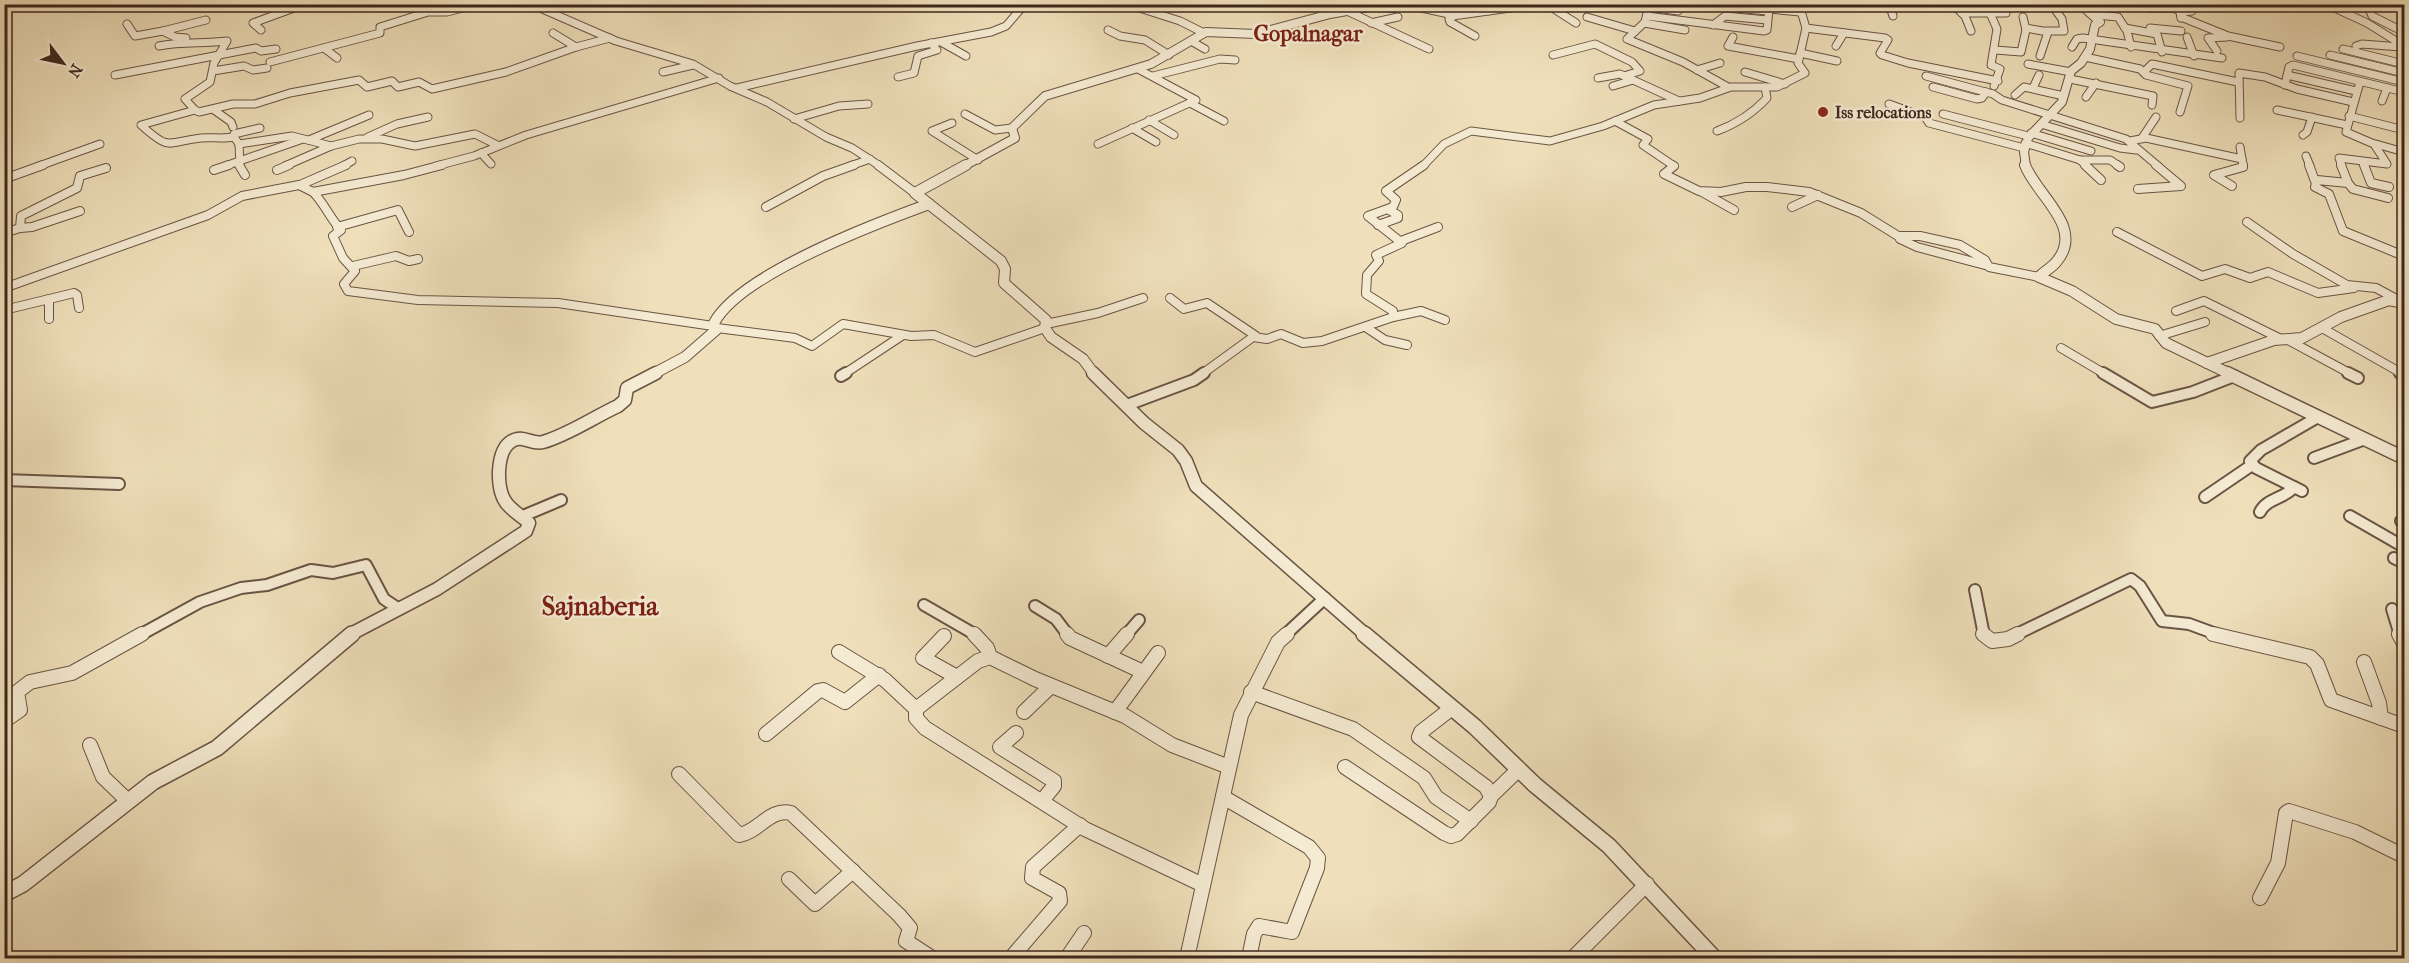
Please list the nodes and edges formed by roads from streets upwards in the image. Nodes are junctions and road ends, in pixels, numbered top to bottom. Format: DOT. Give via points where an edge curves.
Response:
graph roads {
  1 [pos="305,4"];
  2 [pos="478,4"];
  3 [pos="531,4"];
  4 [pos="1024,4"];
  5 [pos="1127,4"];
  6 [pos="1478,4"];
  7 [pos="1576,4"];
  8 [pos="1888,4"];
  9 [pos="1952,4"];
  10 [pos="2051,4"];
  11 [pos="2080,4"];
  12 [pos="2326,4"];
  13 [pos="2367,4"];
  14 [pos="2392,4"];
  15 [pos="1528,5"];
  16 [pos="1649,6"];
  17 [pos="2404,6"];
  18 [pos="1551,7"];
  19 [pos="1723,7"];
  20 [pos="1799,8"];
  21 [pos="2149,8"];
  22 [pos="1347,11"];
  23 [pos="1488,11"];
  24 [pos="1678,11"];
  25 [pos="1767,11"];
  26 [pos="2182,11"];
  27 [pos="1962,13"];
  28 [pos="1990,13"];
  29 [pos="2006,13"];
  30 [pos="1456,15"];
  31 [pos="2095,15"];
  32 [pos="1893,16"];
  33 [pos="1398,17"];
  34 [pos="1587,17"];
  35 [pos="2023,17"];
  36 [pos="1646,19"];
  37 [pos="206,20"];
  38 [pos="1767,20"];
  39 [pos="1371,23"];
  40 [pos="1576,23"];
  41 [pos="127,24"];
  42 [pos="1713,25"];
  43 [pos="1806,28"];
  44 [pos="2026,28"];
  45 [pos="2125,28"];
  46 [pos="261,30"];
  47 [pos="1108,30"];
  48 [pos="1685,30"];
  49 [pos="1635,31"];
  50 [pos="1971,31"];
  51 [pos="2046,31"];
  52 [pos="2143,31"];
  53 [pos="163,32"];
  54 [pos="2404,32"];
  55 [pos="553,33"];
  56 [pos="1204,33"];
  57 [pos="1845,33"];
  58 [pos="1475,36"];
  59 [pos="1733,37"];
  60 [pos="2187,37"];
  61 [pos="611,38"];
  62 [pos="2233,38"];
  63 [pos="1191,40"];
  64 [pos="2094,40"];
  65 [pos="185,41"];
  66 [pos="941,42"];
  67 [pos="931,43"];
  68 [pos="159,46"];
  69 [pos="1836,46"];
  70 [pos="2356,46"];
  71 [pos="2404,46"];
  72 [pos="576,47"];
  73 [pos="2072,47"];
  74 [pos="2280,47"];
  75 [pos="324,48"];
  76 [pos="276,49"];
  77 [pos="1205,49"];
  78 [pos="1429,49"];
  79 [pos="2343,49"];
  80 [pos="1995,50"];
  81 [pos="2130,50"];
  82 [pos="2217,51"];
  83 [pos="2162,52"];
  84 [pos="220,54"];
  85 [pos="1169,55"];
  86 [pos="1553,55"];
  87 [pos="2330,55"];
  88 [pos="966,56"];
  89 [pos="1800,56"];
  90 [pos="2040,56"];
  91 [pos="2194,56"];
  92 [pos="2296,56"];
  93 [pos="2085,57"];
  94 [pos="337,58"];
  95 [pos="2222,58"];
  96 [pos="1235,60"];
  97 [pos="1837,62"];
  98 [pos="1720,63"];
  99 [pos="693,64"];
  100 [pos="2028,64"];
  101 [pos="2404,64"];
  102 [pos="1138,69"];
  103 [pos="1697,70"];
  104 [pos="213,71"];
  105 [pos="2145,71"];
  106 [pos="663,72"];
  107 [pos="1745,72"];
  108 [pos="2404,74"];
  109 [pos="115,75"];
  110 [pos="2039,75"];
  111 [pos="2070,75"];
  112 [pos="2287,75"];
  113 [pos="1153,76"];
  114 [pos="1624,76"];
  115 [pos="1926,76"];
  116 [pos="898,77"];
  117 [pos="719,78"];
  118 [pos="1598,78"];
  119 [pos="2160,79"];
  120 [pos="1633,80"];
  121 [pos="1998,81"];
  122 [pos="2238,82"];
  123 [pos="2360,82"];
  124 [pos="2404,82"];
  125 [pos="2096,83"];
  126 [pos="1785,84"];
  127 [pos="2285,85"];
  128 [pos="1613,86"];
  129 [pos="1728,87"];
  130 [pos="1765,87"];
  131 [pos="1933,87"];
  132 [pos="736,88"];
  133 [pos="2033,88"];
  134 [pos="2387,88"];
  135 [pos="2356,91"];
  136 [pos="2404,92"];
  137 [pos="1987,93"];
  138 [pos="2015,95"];
  139 [pos="2064,96"];
  140 [pos="2151,96"];
  141 [pos="2086,97"];
  142 [pos="1679,101"];
  143 [pos="2382,101"];
  144 [pos="2353,102"];
  145 [pos="1190,103"];
  146 [pos="868,104"];
  147 [pos="1889,104"];
  148 [pos="2152,105"];
  149 [pos="195,110"];
  150 [pos="214,110"];
  151 [pos="2277,110"];
  152 [pos="2180,112"];
  153 [pos="964,114"];
  154 [pos="1943,114"];
  155 [pos="369,115"];
  156 [pos="2050,115"];
  157 [pos="2349,116"];
  158 [pos="428,117"];
  159 [pos="2156,117"];
  160 [pos="2312,117"];
  161 [pos="2240,118"];
  162 [pos="794,119"];
  163 [pos="1149,120"];
  164 [pos="1224,121"];
  165 [pos="1615,121"];
  166 [pos="952,123"];
  167 [pos="2041,124"];
  168 [pos="2347,125"];
  169 [pos="233,127"];
  170 [pos="1946,127"];
  171 [pos="260,128"];
  172 [pos="1012,128"];
  173 [pos="1132,128"];
  174 [pos="1926,128"];
  175 [pos="2404,130"];
  176 [pos="1717,131"];
  177 [pos="1174,135"];
  178 [pos="2303,135"];
  179 [pos="2142,138"];
  180 [pos="306,139"];
  181 [pos="365,139"];
  182 [pos="236,140"];
  183 [pos="2027,140"];
  184 [pos="2130,141"];
  185 [pos="1156,142"];
  186 [pos="100,144"];
  187 [pos="1098,144"];
  188 [pos="2375,144"];
  189 [pos="331,146"];
  190 [pos="497,146"];
  191 [pos="2240,147"];
  192 [pos="2136,150"];
  193 [pos="2091,151"];
  194 [pos="2404,152"];
  195 [pos="481,153"];
  196 [pos="2306,156"];
  197 [pos="870,159"];
  198 [pos="2242,159"];
  199 [pos="978,160"];
  200 [pos="2080,160"];
  201 [pos="352,161"];
  202 [pos="238,162"];
  203 [pos="2363,162"];
  204 [pos="491,164"];
  205 [pos="2120,167"];
  206 [pos="106,168"];
  207 [pos="214,170"];
  208 [pos="277,170"];
  209 [pos="246,175"];
  210 [pos="4,179"];
  211 [pos="2101,180"];
  212 [pos="2315,181"];
  213 [pos="2348,183"];
  214 [pos="300,185"];
  215 [pos="2232,186"];
  216 [pos="2389,187"];
  217 [pos="2138,189"];
  218 [pos="1699,191"];
  219 [pos="313,192"];
  220 [pos="915,193"];
  221 [pos="1818,195"];
  222 [pos="2388,198"];
  223 [pos="929,204"];
  224 [pos="766,207"];
  225 [pos="1792,207"];
  226 [pos="1389,210"];
  227 [pos="1734,210"];
  228 [pos="80,211"];
  229 [pos="2247,222"];
  230 [pos="1378,225"];
  231 [pos="337,227"];
  232 [pos="1438,227"];
  233 [pos="20,228"];
  234 [pos="409,232"];
  235 [pos="2117,232"];
  236 [pos="4,233"];
  237 [pos="1898,236"];
  238 [pos="1401,241"];
  239 [pos="2404,256"];
  240 [pos="418,259"];
  241 [pos="352,266"];
  242 [pos="1987,266"];
  243 [pos="2039,277"];
  244 [pos="4,288"];
  245 [pos="2354,288"];
  246 [pos="1143,298"];
  247 [pos="1170,298"];
  248 [pos="49,299"];
  249 [pos="2402,302"];
  250 [pos="79,308"];
  251 [pos="4,310"];
  252 [pos="2176,311"];
  253 [pos="1393,317"];
  254 [pos="50,319"];
  255 [pos="1444,320"];
  256 [pos="2205,322"];
  257 [pos="1045,326"];
  258 [pos="715,327"];
  259 [pos="1367,328"];
  260 [pos="2322,328"];
  261 [pos="903,335"];
  262 [pos="1256,336"];
  263 [pos="2159,336"];
  264 [pos="2284,340"];
  265 [pos="1407,345"];
  266 [pos="2061,348"];
  267 [pos="2207,363"];
  268 [pos="2234,375"];
  269 [pos="2404,375"];
  270 [pos="841,376"];
  271 [pos="2358,378"];
  272 [pos="1127,405"];
  273 [pos="2318,417"];
  274 [pos="2365,439"];
  275 [pos="2314,458"];
  276 [pos="2404,458"];
  277 [pos="2252,465"];
  278 [pos="4,480"];
  279 [pos="119,484"];
  280 [pos="2205,497"];
  281 [pos="561,500"];
  282 [pos="2260,512"];
  283 [pos="523,516"];
  284 [pos="2350,516"];
  285 [pos="2404,547"];
  286 [pos="1975,590"];
  287 [pos="1324,598"];
  288 [pos="924,605"];
  289 [pos="1035,606"];
  290 [pos="399,609"];
  291 [pos="2392,609"];
  292 [pos="1140,620"];
  293 [pos="944,636"];
  294 [pos="2404,644"];
  295 [pos="839,652"];
  296 [pos="1158,653"];
  297 [pos="1108,656"];
  298 [pos="990,657"];
  299 [pos="2364,662"];
  300 [pos="1143,672"];
  301 [pos="879,675"];
  302 [pos="957,677"];
  303 [pos="1051,686"];
  304 [pos="1251,692"];
  305 [pos="1452,708"];
  306 [pos="916,709"];
  307 [pos="1024,712"];
  308 [pos="1115,712"];
  309 [pos="2381,718"];
  310 [pos="4,721"];
  311 [pos="2404,726"];
  312 [pos="1016,733"];
  313 [pos="766,734"];
  314 [pos="90,745"];
  315 [pos="1229,766"];
  316 [pos="1345,767"];
  317 [pos="1519,769"];
  318 [pos="680,774"];
  319 [pos="1223,797"];
  320 [pos="1490,797"];
  321 [pos="127,800"];
  322 [pos="1042,801"];
  323 [pos="1471,821"];
  324 [pos="1080,825"];
  325 [pos="2404,856"];
  326 [pos="853,871"];
  327 [pos="789,879"];
  328 [pos="1647,884"];
  329 [pos="1203,885"];
  330 [pos="4,894"];
  331 [pos="2260,898"];
  332 [pos="1084,933"];
  333 [pos="1017,957"];
  334 [pos="932,958"];
  335 [pos="1067,958"];
  336 [pos="1187,958"];
  337 [pos="1249,958"];
  338 [pos="1573,958"];
  339 [pos="1714,958"];
  1 -- 46 [label="street" via="253,23"];
  2 -- 75 [label="street" via="405,18 378,28 377,34"];
  3 -- 61 [label="street"];
  4 -- 66 [label="street" via="1000,29"];
  5 -- 56 [label="street"];
  6 -- 23 [label="street"];
  7 -- 18 [label="street"];
  8 -- 32 [label="street"];
  9 -- 27 [label="street"];
  10 -- 51 [label="street" via="2062,18 2064,31"];
  11 -- 31 [label="street"];
  12 -- 71 [label="street"];
  13 -- 54 [label="street" via="2372,16"];
  14 -- 17 [label="street"];
  15 -- 18 [label="street"];
  15 -- 23 [label="street"];
  16 -- 24 [label="street"];
  16 -- 36 [label="street"];
  18 -- 40 [label="street"];
  19 -- 25 [label="street"];
  20 -- 25 [label="street"];
  20 -- 43 [label="street"];
  21 -- 26 [label="street"];
  22 -- 30 [label="street" via="1410,5"];
  22 -- 39 [label="street"];
  22 -- 56 [label="street" via="1256,34"];
  23 -- 30 [label="street"];
  25 -- 38 [label="street"];
  26 -- 52 [label="street" via="2183,29"];
  26 -- 62 [label="street"];
  27 -- 28 [label="street"];
  27 -- 50 [label="street"];
  28 -- 29 [label="street"];
  28 -- 80 [label="street" via="1997,29"];
  30 -- 58 [label="street" via="1450,22"];
  31 -- 45 [label="street" via="2116,16"];
  31 -- 64 [label="street" via="2100,22 2095,25"];
  33 -- 39 [label="street"];
  34 -- 49 [label="street"];
  35 -- 44 [label="street"];
  36 -- 42 [label="street"];
  36 -- 48 [label="street" via="1652,27"];
  36 -- 49 [label="street"];
  37 -- 53 [label="street"];
  38 -- 42 [label="street" via="1725,16"];
  38 -- 42 [label="street" via="1764,31"];
  39 -- 78 [label="street"];
  41 -- 53 [label="street" via="135,36"];
  43 -- 57 [label="street"];
  43 -- 89 [label="street"];
  44 -- 51 [label="street"];
  44 -- 80 [label="street" via="2021,52"];
  45 -- 52 [label="street"];
  45 -- 81 [label="street"];
  47 -- 85 [label="street" via="1145,40"];
  49 -- 103 [label="street" via="1627,39"];
  51 -- 90 [label="street"];
  52 -- 83 [label="street" via="2157,34"];
  53 -- 65 [label="street" via="185,37"];
  55 -- 72 [label="street"];
  56 -- 63 [label="street"];
  57 -- 69 [label="street"];
  57 -- 121 [label="street" via="1887,39 1881,54 1904,62"];
  59 -- 89 [label="street" via="1728,46"];
  60 -- 91 [label="street"];
  61 -- 72 [label="street"];
  61 -- 99 [label="street"];
  62 -- 74 [label="street"];
  62 -- 82 [label="street" via="2208,38"];
  63 -- 77 [label="street"];
  63 -- 85 [label="street"];
  64 -- 73 [label="street" via="2078,38"];
  64 -- 81 [label="street"];
  64 -- 93 [label="street"];
  65 -- 68 [label="street"];
  65 -- 84 [label="street" via="195,45 226,41"];
  66 -- 67 [label="street"];
  66 -- 88 [label="street"];
  67 -- 116 [label="street" via="937,50 918,56 914,73"];
  67 -- 132 [label="street"];
  70 -- 71 [label="street"];
  72 -- 150 [label="street" via="500,74 432,89 419,82 398,87 392,81 367,87 359,80"];
  75 -- 94 [label="street"];
  75 -- 104 [label="street" via="253,70 244,66"];
  76 -- 84 [label="street"];
  79 -- 101 [label="street"];
  80 -- 121 [label="street" via="1991,64 2000,68"];
  81 -- 83 [label="street" via="2148,55 2149,50"];
  83 -- 91 [label="street"];
  84 -- 104 [label="street"];
  84 -- 109 [label="street"];
  85 -- 102 [label="street"];
  86 -- 114 [label="street" via="1597,45 1632,62 1640,71"];
  87 -- 108 [label="street"];
  89 -- 97 [label="street"];
  89 -- 126 [label="street" via="1798,65 1805,73"];
  91 -- 95 [label="street"];
  92 -- 124 [label="street"];
  93 -- 105 [label="street"];
  93 -- 111 [label="street"];
  96 -- 113 [label="street" via="1220,59"];
  98 -- 103 [label="street"];
  99 -- 106 [label="street"];
  99 -- 117 [label="street"];
  100 -- 111 [label="street"];
  102 -- 113 [label="street"];
  102 -- 172 [label="street" via="1051,93 1025,112"];
  103 -- 129 [label="street"];
  104 -- 149 [label="street" via="208,84 185,99"];
  105 -- 119 [label="street" via="2146,75"];
  105 -- 122 [label="street" via="2152,64"];
  107 -- 126 [label="street"];
  110 -- 133 [label="street"];
  111 -- 125 [label="street"];
  111 -- 139 [label="street"];
  112 -- 123 [label="street" via="2293,65"];
  112 -- 127 [label="street"];
  112 -- 135 [label="street"];
  113 -- 145 [label="street" via="1194,97 1196,100"];
  114 -- 118 [label="street"];
  114 -- 120 [label="street"];
  115 -- 137 [label="street"];
  117 -- 132 [label="street"];
  117 -- 190 [label="street"];
  119 -- 140 [label="street"];
  119 -- 152 [label="street" via="2188,86"];
  120 -- 128 [label="street"];
  120 -- 142 [label="street"];
  121 -- 137 [label="street"];
  122 -- 127 [label="street" via="2239,73 2244,73"];
  122 -- 161 [label="street"];
  123 -- 134 [label="street"];
  123 -- 135 [label="street"];
  125 -- 140 [label="street"];
  125 -- 141 [label="street"];
  126 -- 130 [label="street"];
  127 -- 144 [label="street"];
  129 -- 130 [label="street"];
  129 -- 142 [label="street" via="1705,97"];
  130 -- 176 [label="street" via="1765,101 1736,124"];
  131 -- 137 [label="street" via="1977,99"];
  132 -- 162 [label="street"];
  133 -- 138 [label="street" via="2024,87"];
  133 -- 139 [label="street"];
  134 -- 136 [label="street"];
  134 -- 143 [label="street"];
  135 -- 144 [label="street"];
  137 -- 156 [label="street"];
  139 -- 156 [label="street"];
  140 -- 148 [label="street"];
  142 -- 165 [label="street" via="1650,106"];
  144 -- 157 [label="street"];
  145 -- 163 [label="street"];
  145 -- 164 [label="street"];
  146 -- 162 [label="street" via="839,106"];
  147 -- 170 [label="street" via="1925,117 1928,123"];
  149 -- 150 [label="street"];
  149 -- 182 [label="street" via="141,125 159,141 174,145 201,138"];
  150 -- 169 [label="street"];
  151 -- 160 [label="street"];
  153 -- 172 [label="street" via="995,129"];
  154 -- 183 [label="street"];
  155 -- 180 [label="street"];
  156 -- 167 [label="street"];
  156 -- 184 [label="street"];
  157 -- 168 [label="street"];
  157 -- 175 [label="street"];
  158 -- 181 [label="street" via="397,124"];
  159 -- 179 [label="street"];
  160 -- 168 [label="street"];
  160 -- 178 [label="street"];
  162 -- 197 [label="street"];
  163 -- 173 [label="street"];
  163 -- 177 [label="street"];
  165 -- 218 [label="street" via="1648,139 1643,145 1673,165 1664,172 1668,178"];
  165 -- 226 [label="street" via="1550,141 1468,132 1444,144 1420,169 1387,189 1396,200"];
  166 -- 199 [label="street" via="932,131"];
  167 -- 183 [label="street"];
  167 -- 192 [label="street"];
  168 -- 188 [label="street" via="2347,133"];
  170 -- 174 [label="street" via="1942,132"];
  170 -- 183 [label="street"];
  171 -- 182 [label="street" via="234,133"];
  172 -- 199 [label="street" via="1015,138"];
  173 -- 185 [label="street"];
  173 -- 187 [label="street"];
  179 -- 184 [label="street"];
  179 -- 198 [label="street"];
  180 -- 182 [label="street" via="290,136"];
  180 -- 189 [label="street"];
  180 -- 202 [label="street"];
  181 -- 189 [label="street"];
  181 -- 190 [label="street" via="415,146 476,134"];
  182 -- 202 [label="street"];
  183 -- 193 [label="street"];
  183 -- 200 [label="street"];
  183 -- 243 [label="street" via="2025,170 2053,205 2064,232 2060,258"];
  184 -- 192 [label="street"];
  186 -- 210 [label="street"];
  188 -- 194 [label="street"];
  188 -- 203 [label="street" via="2386,165"];
  189 -- 208 [label="street"];
  190 -- 195 [label="street"];
  191 -- 198 [label="street"];
  192 -- 217 [label="street" via="2181,186"];
  195 -- 204 [label="street"];
  195 -- 219 [label="street" via="404,176"];
  196 -- 212 [label="street"];
  197 -- 220 [label="street"];
  197 -- 224 [label="street" via="823,177"];
  198 -- 215 [label="street" via="2243,166 2214,175"];
  199 -- 220 [label="street"];
  200 -- 205 [label="street" via="2110,160"];
  200 -- 211 [label="street"];
  201 -- 214 [label="street"];
  202 -- 207 [label="street"];
  202 -- 209 [label="street"];
  203 -- 213 [label="street" via="2340,158"];
  203 -- 216 [label="street" via="2371,183"];
  206 -- 233 [label="street" via="80,176 77,188 21,216"];
  212 -- 213 [label="street"];
  212 -- 239 [label="street" via="2315,187 2329,194 2343,231"];
  213 -- 222 [label="street" via="2353,189"];
  214 -- 219 [label="street"];
  214 -- 244 [label="street" via="239,197 208,215"];
  218 -- 221 [label="street" via="1767,187"];
  218 -- 227 [label="street"];
  219 -- 231 [label="street" via="326,205 328,216"];
  220 -- 223 [label="street"];
  221 -- 225 [label="street"];
  221 -- 237 [label="street" via="1861,213"];
  223 -- 257 [label="street" via="1001,261 1004,283 1046,320"];
  223 -- 258 [label="street" via="795,259 728,305 719,313"];
  226 -- 230 [label="street" via="1398,218"];
  226 -- 230 [label="street" via="1368,216"];
  228 -- 233 [label="street"];
  229 -- 245 [label="street" via="2293,254"];
  230 -- 238 [label="street"];
  231 -- 234 [label="street" via="398,210"];
  231 -- 241 [label="street" via="341,231 333,236 343,258"];
  232 -- 238 [label="street"];
  233 -- 236 [label="street"];
  235 -- 245 [label="street" via="2202,276 2225,269 2250,278 2268,272 2318,293"];
  237 -- 242 [label="street" via="1917,247"];
  237 -- 242 [label="street" via="1953,242 1985,260"];
  238 -- 253 [label="street" via="1400,246 1376,255 1379,261 1367,275 1365,290 1395,313"];
  240 -- 241 [label="street" via="409,261 396,256"];
  241 -- 258 [label="street" via="354,272 344,284 345,290 380,297 537,302 660,315"];
  242 -- 243 [label="street"];
  243 -- 263 [label="street" via="2072,291 2116,319 2149,326"];
  245 -- 249 [label="street" via="2376,288"];
  246 -- 257 [label="street"];
  247 -- 262 [label="street" via="1184,309 1207,303"];
  248 -- 250 [label="street" via="76,293"];
  248 -- 251 [label="street"];
  248 -- 254 [label="street"];
  249 -- 260 [label="street" via="2389,300 2368,306"];
  252 -- 264 [label="street" via="2204,301"];
  253 -- 255 [label="street" via="1422,311"];
  253 -- 259 [label="street"];
  256 -- 263 [label="street"];
  257 -- 261 [label="street" via="975,352 934,335"];
  257 -- 272 [label="street" via="1051,337 1083,359"];
  258 -- 261 [label="street" via="795,338 812,346 842,324"];
  258 -- 283 [label="street" via="685,357 627,388 624,402 618,406 543,442 535,444 521,438 504,446 502,495"];
  259 -- 262 [label="street" via="1311,343 1281,334 1267,339"];
  259 -- 265 [label="street" via="1385,339"];
  260 -- 264 [label="street" via="2302,339"];
  260 -- 269 [label="street"];
  261 -- 270 [label="street"];
  262 -- 272 [label="street" via="1188,383"];
  263 -- 267 [label="street"];
  264 -- 267 [label="street"];
  264 -- 271 [label="street"];
  266 -- 268 [label="street" via="2152,402 2193,392"];
  267 -- 268 [label="street"];
  268 -- 273 [label="street"];
  272 -- 287 [label="street" via="1183,456 1196,486"];
  273 -- 274 [label="street"];
  273 -- 277 [label="street" via="2261,450 2252,458"];
  274 -- 275 [label="street"];
  274 -- 276 [label="street"];
  277 -- 280 [label="street"];
  277 -- 282 [label="street" via="2298,489 2264,504"];
  278 -- 279 [label="street"];
  281 -- 283 [label="street"];
  283 -- 290 [label="street" via="529,526 521,534 437,590"];
  284 -- 285 [label="street"];
  286 -- 309 [label="street" via="1983,635 1992,641 2008,639 2131,579 2140,586 2162,621 2189,624 2209,633 2310,657 2317,664 2331,700"];
  287 -- 304 [label="street" via="1278,642"];
  287 -- 305 [label="street"];
  288 -- 298 [label="street" via="980,638"];
  289 -- 297 [label="street" via="1056,619 1070,638"];
  290 -- 310 [label="street" via="384,599 366,565 333,573 311,570 274,583 241,588 194,605 72,673 23,685 17,692 20,711"];
  290 -- 321 [label="street" via="339,641 217,748"];
  291 -- 294 [label="street"];
  292 -- 297 [label="street"];
  293 -- 302 [label="street" via="923,658"];
  295 -- 301 [label="street"];
  296 -- 300 [label="street"];
  297 -- 300 [label="street"];
  298 -- 302 [label="street"];
  298 -- 303 [label="street"];
  299 -- 309 [label="street"];
  300 -- 308 [label="street"];
  301 -- 306 [label="street"];
  301 -- 313 [label="street" via="845,702 818,691"];
  302 -- 306 [label="street"];
  303 -- 307 [label="street"];
  303 -- 308 [label="street"];
  304 -- 315 [label="street" via="1241,715"];
  304 -- 323 [label="street" via="1353,729 1424,778 1436,796"];
  305 -- 317 [label="street"];
  305 -- 320 [label="street" via="1419,737 1486,787"];
  306 -- 322 [label="street" via="916,718 925,728"];
  308 -- 315 [label="street" via="1172,745"];
  309 -- 311 [label="street"];
  312 -- 322 [label="street" via="1000,747 1054,782"];
  314 -- 321 [label="street" via="103,777"];
  315 -- 319 [label="street"];
  316 -- 323 [label="street" via="1451,836"];
  317 -- 320 [label="street"];
  317 -- 328 [label="street"];
  318 -- 326 [label="street" via="739,835 748,834 777,812 786,810"];
  319 -- 329 [label="street"];
  319 -- 337 [label="street" via="1309,847 1318,858 1292,932 1259,926"];
  320 -- 323 [label="street"];
  321 -- 330 [label="street" via="30,878"];
  322 -- 324 [label="street"];
  324 -- 329 [label="street"];
  324 -- 333 [label="street" via="1033,867 1032,878 1059,893 1060,901"];
  325 -- 331 [label="street" via="2355,832 2289,811 2278,863"];
  326 -- 327 [label="street" via="815,904"];
  326 -- 334 [label="street" via="910,928 908,943"];
  328 -- 338 [label="street"];
  328 -- 339 [label="street"];
  329 -- 336 [label="street"];
  332 -- 335 [label="street"];
}
